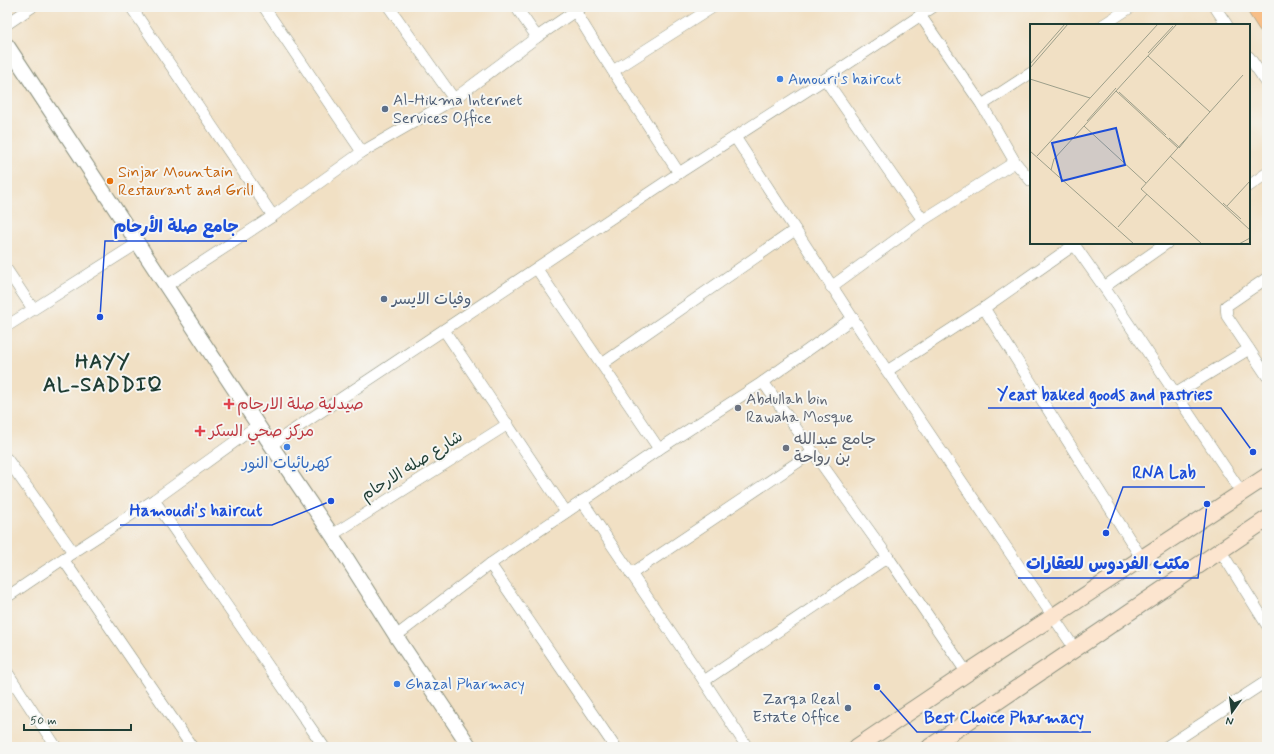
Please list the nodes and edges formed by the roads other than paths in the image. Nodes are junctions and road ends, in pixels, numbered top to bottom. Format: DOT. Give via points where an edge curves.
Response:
graph roads {
  1 [pos="32,7"];
  2 [pos="131,7"];
  3 [pos="264,7"];
  4 [pos="389,7"];
  5 [pos="516,7"];
  6 [pos="713,7"];
  7 [pos="933,7"];
  8 [pos="1130,7"];
  9 [pos="1215,7"];
  10 [pos="1256,7"];
  11 [pos="578,9"];
  12 [pos="920,15"];
  13 [pos="7,24"];
  14 [pos="1104,24"];
  15 [pos="1226,24"];
  16 [pos="1267,24"];
  17 [pos="537,37"];
  18 [pos="7,45"];
  19 [pos="1250,58"];
  20 [pos="613,71"];
  21 [pos="1030,73"];
  22 [pos="824,80"];
  23 [pos="1267,83"];
  24 [pos="454,99"];
  25 [pos="982,105"];
  26 [pos="735,138"];
  27 [pos="362,152"];
  28 [pos="1015,162"];
  29 [pos="679,173"];
  30 [pos="1267,173"];
  31 [pos="1030,180"];
  32 [pos="1250,185"];
  33 [pos="273,216"];
  34 [pos="923,220"];
  35 [pos="795,230"];
  36 [pos="138,243"];
  37 [pos="1074,244"];
  38 [pos="1166,244"];
  39 [pos="537,268"];
  40 [pos="7,270"];
  41 [pos="1267,278"];
  42 [pos="166,286"];
  43 [pos="831,287"];
  44 [pos="1104,287"];
  45 [pos="984,308"];
  46 [pos="33,309"];
  47 [pos="853,318"];
  48 [pos="7,326"];
  49 [pos="444,330"];
  50 [pos="1249,349"];
  51 [pos="602,364"];
  52 [pos="887,371"];
  53 [pos="1267,376"];
  54 [pos="763,382"];
  55 [pos="1175,394"];
  56 [pos="508,424"];
  57 [pos="258,425"];
  58 [pos="271,445"];
  59 [pos="659,449"];
  60 [pos="813,452"];
  61 [pos="7,459"];
  62 [pos="1267,476"];
  63 [pos="1242,493"];
  64 [pos="154,500"];
  65 [pos="582,501"];
  66 [pos="566,512"];
  67 [pos="1267,519"];
  68 [pos="332,535"];
  69 [pos="1220,550"];
  70 [pos="73,552"];
  71 [pos="888,557"];
  72 [pos="63,559"];
  73 [pos="1142,559"];
  74 [pos="490,564"];
  75 [pos="631,574"];
  76 [pos="7,597"];
  77 [pos="1053,616"];
  78 [pos="1267,625"];
  79 [pos="396,636"];
  80 [pos="1075,649"];
  81 [pos="7,672"];
  82 [pos="967,672"];
  83 [pos="704,681"];
  84 [pos="1267,681"];
  85 [pos="56,747"];
  86 [pos="192,747"];
  87 [pos="324,747"];
  88 [pos="470,747"];
  89 [pos="615,747"];
  90 [pos="747,747"];
  91 [pos="857,747"];
  92 [pos="930,747"];
  93 [pos="1166,747"];
  1 -- 13 [label="street"];
  2 -- 33 [label="street"];
  3 -- 27 [label="street"];
  4 -- 24 [label="street"];
  5 -- 17 [label="street"];
  6 -- 20 [label="street"];
  7 -- 12 [label="street"];
  8 -- 14 [label="street"];
  9 -- 15 [label="street"];
  10 -- 16 [label="highway"];
  11 -- 17 [label="street"];
  11 -- 20 [label="street"];
  12 -- 22 [label="street"];
  12 -- 25 [label="street"];
  17 -- 24 [label="street"];
  18 -- 36 [label="street"];
  19 -- 23 [label="street"];
  20 -- 29 [label="street"];
  21 -- 25 [label="street"];
  22 -- 26 [label="street"];
  22 -- 34 [label="street"];
  24 -- 27 [label="street"];
  25 -- 28 [label="street"];
  26 -- 29 [label="street"];
  26 -- 35 [label="street"];
  27 -- 33 [label="street"];
  28 -- 31 [label="street"];
  28 -- 34 [label="street"];
  29 -- 39 [label="street"];
  30 -- 32 [label="street"];
  33 -- 42 [label="street"];
  34 -- 43 [label="street"];
  35 -- 43 [label="street"];
  35 -- 51 [label="street"];
  36 -- 42 [label="street"];
  36 -- 46 [label="street"];
  37 -- 44 [label="street"];
  37 -- 45 [label="street"];
  38 -- 44 [label="street"];
  39 -- 49 [label="street"];
  39 -- 51 [label="street"];
  40 -- 46 [label="street"];
  41 -- 50 [label="street" via="1226,306 1227,316"];
  42 -- 57 [label="street"];
  43 -- 47 [label="street"];
  44 -- 55 [label="street"];
  45 -- 52 [label="street"];
  45 -- 73 [label="street"];
  46 -- 48 [label="street"];
  47 -- 52 [label="street"];
  47 -- 54 [label="street"];
  49 -- 56 [label="street"];
  49 -- 58 [label="street"];
  50 -- 53 [label="street"];
  50 -- 55 [label="street"];
  51 -- 59 [label="street"];
  52 -- 77 [label="street"];
  54 -- 59 [label="street"];
  54 -- 60 [label="street"];
  55 -- 63 [label="street"];
  56 -- 66 [label="street"];
  56 -- 68 [label="street, شارع صله الارحام"];
  57 -- 58 [label="street"];
  57 -- 64 [label="street"];
  58 -- 68 [label="street"];
  59 -- 65 [label="street"];
  60 -- 71 [label="street"];
  60 -- 75 [label="street"];
  61 -- 70 [label="street"];
  62 -- 63 [label="main road"];
  63 -- 73 [label="main road"];
  64 -- 70 [label="street"];
  64 -- 87 [label="street"];
  65 -- 66 [label="street"];
  65 -- 75 [label="street"];
  66 -- 74 [label="street"];
  67 -- 69 [label="main road"];
  68 -- 79 [label="street"];
  69 -- 78 [label="street"];
  69 -- 80 [label="main road"];
  70 -- 72 [label="street"];
  71 -- 82 [label="street"];
  71 -- 83 [label="street"];
  72 -- 76 [label="street"];
  72 -- 86 [label="street"];
  73 -- 77 [label="main road"];
  74 -- 79 [label="street"];
  74 -- 89 [label="street"];
  75 -- 83 [label="street"];
  77 -- 80 [label="street"];
  77 -- 82 [label="main road"];
  79 -- 88 [label="street"];
  80 -- 92 [label="main road"];
  81 -- 85 [label="street"];
  82 -- 91 [label="main road"];
  83 -- 90 [label="street"];
  84 -- 93 [label="street"];
}
